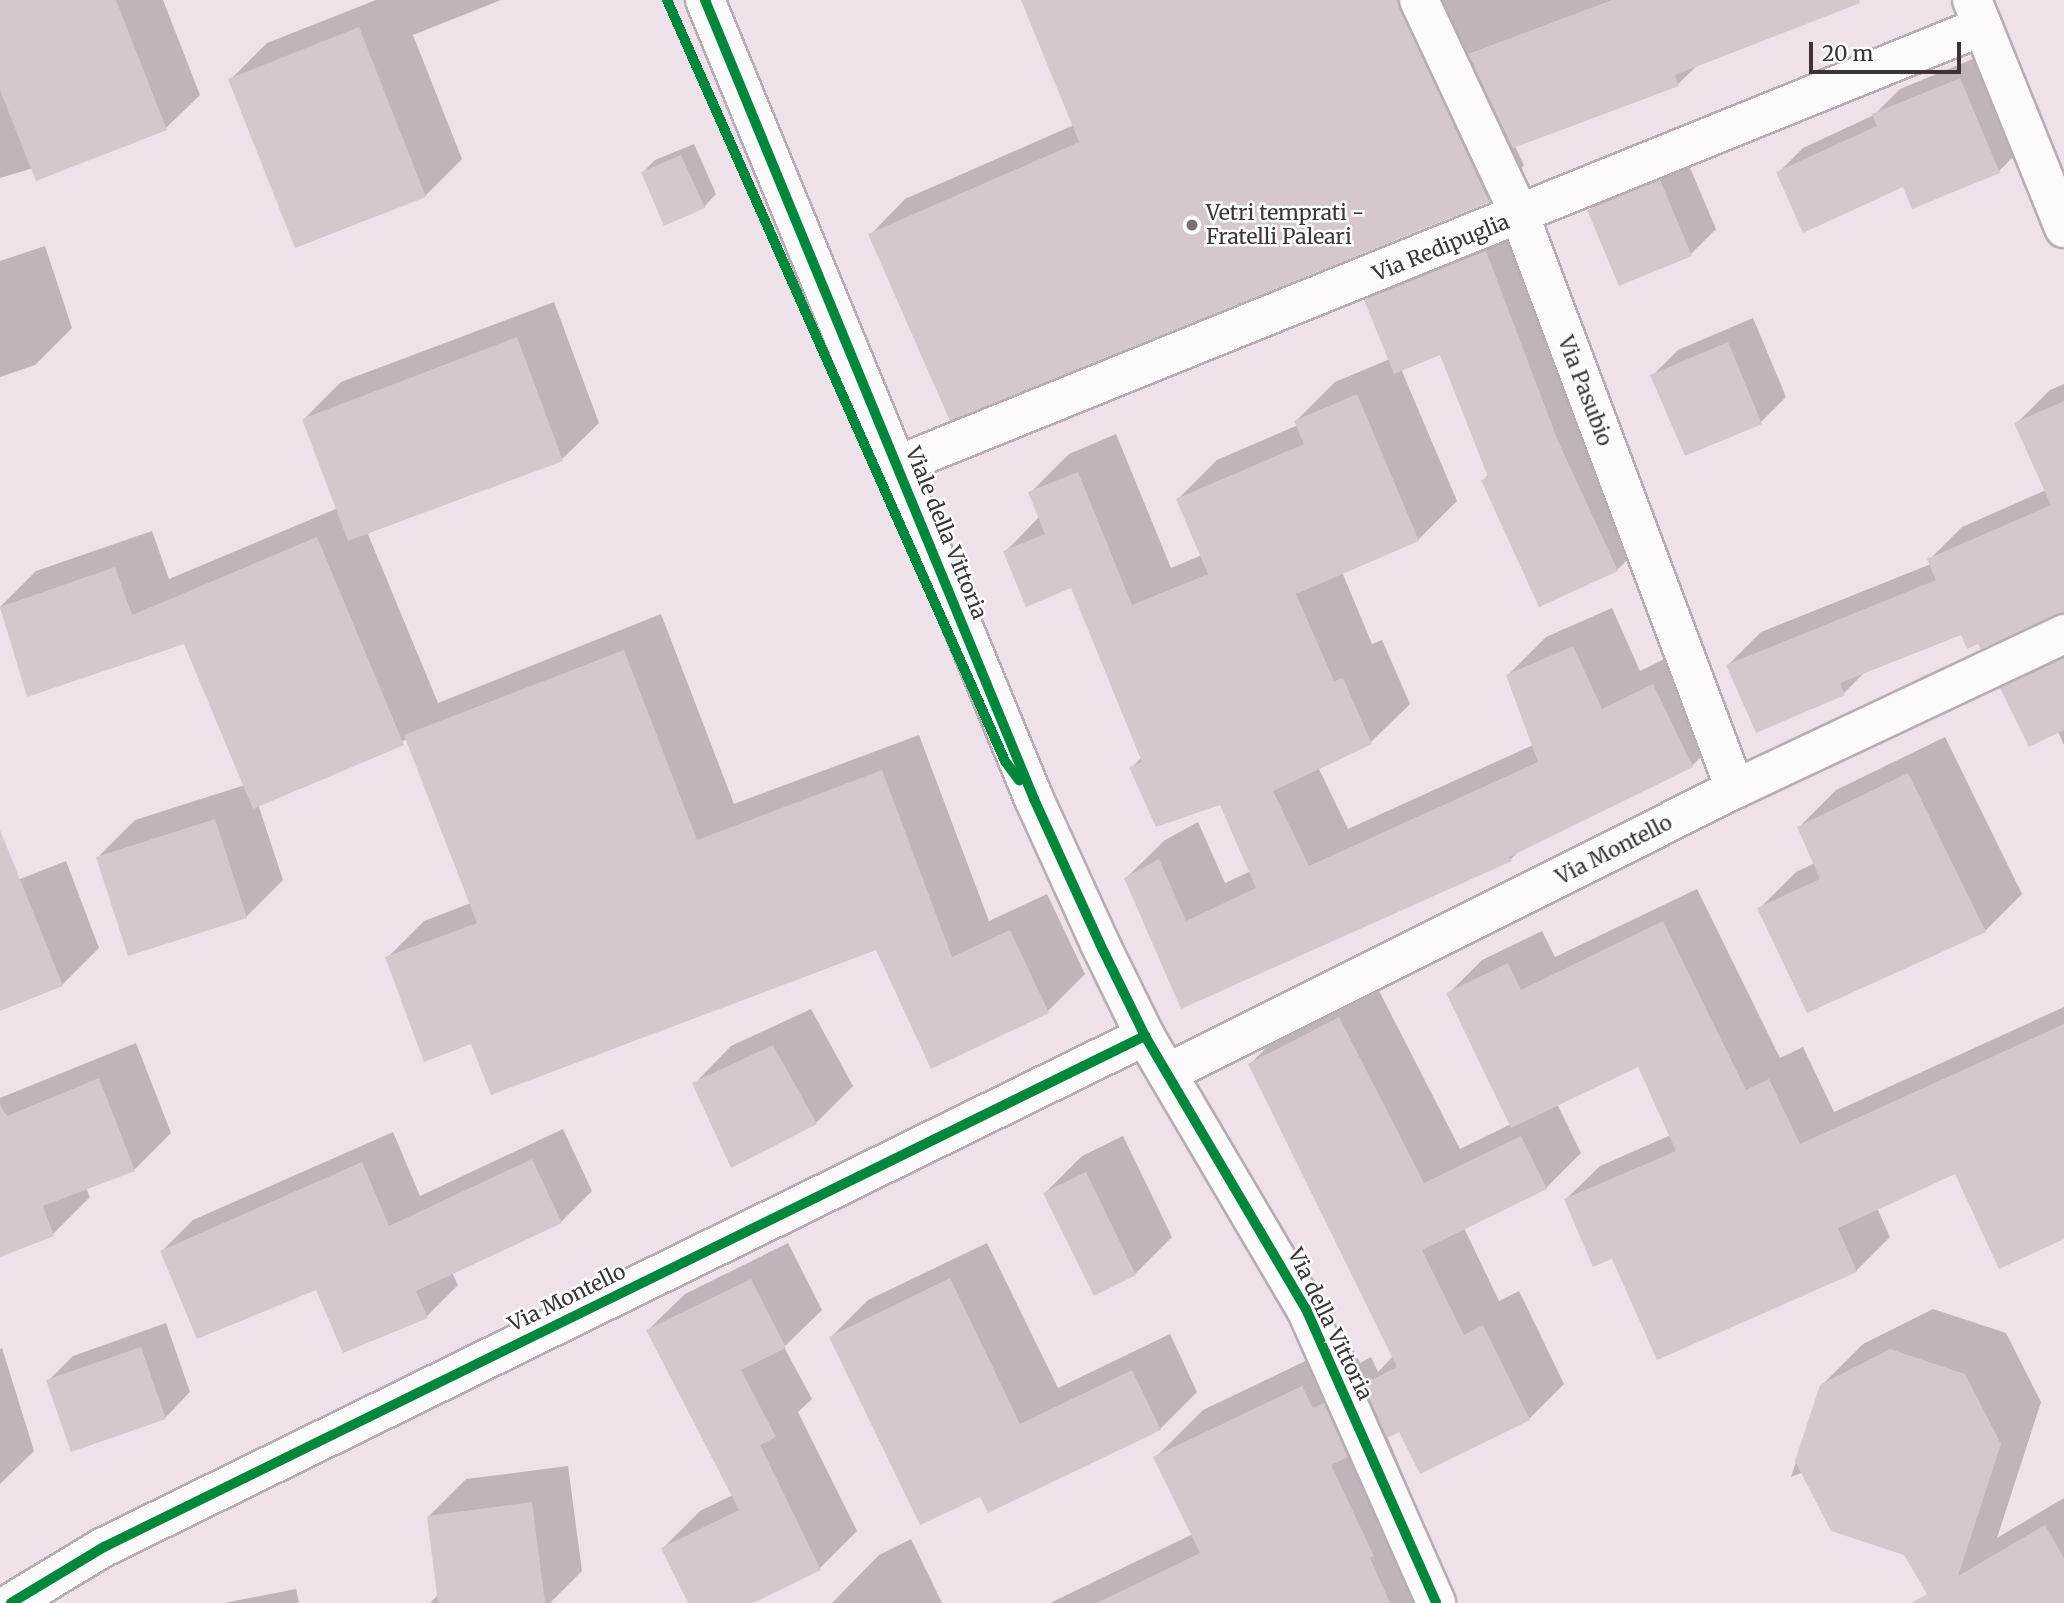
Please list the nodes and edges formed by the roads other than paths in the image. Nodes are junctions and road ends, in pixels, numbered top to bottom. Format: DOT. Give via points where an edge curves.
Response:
graph roads {
  1 [pos="705,0"];
  2 [pos="1419,0"];
  3 [pos="1978,13"];
  4 [pos="1520,216"];
  5 [pos="2064,228"];
  6 [pos="898,465"];
  7 [pos="2064,634"];
  8 [pos="1735,789"];
  9 [pos="1145,1036"];
  10 [pos="1168,1073"];
  11 [pos="11,1603"];
  12 [pos="1436,1603"];
  1 -- 6 [label="street, Viale della Vittoria"];
  2 -- 4 [label="street, Via Pasubio"];
  3 -- 4 [label="street, Via Redipuglia"];
  3 -- 5 [label="street, Via Redipuglia"];
  4 -- 6 [label="street, Via Redipuglia"];
  4 -- 8 [label="street, Via Pasubio"];
  6 -- 9 [label="street, Viale della Vittoria" via="1034,799"];
  7 -- 8 [label="street, Via Montello"];
  8 -- 10 [label="street, Via Montello"];
  9 -- 10 [label="street, Viale della Vittoria"];
  9 -- 11 [label="street, Via Montello" via="104,1547"];
  10 -- 12 [label="street, Via della Vittoria" via="1306,1309"];
}
